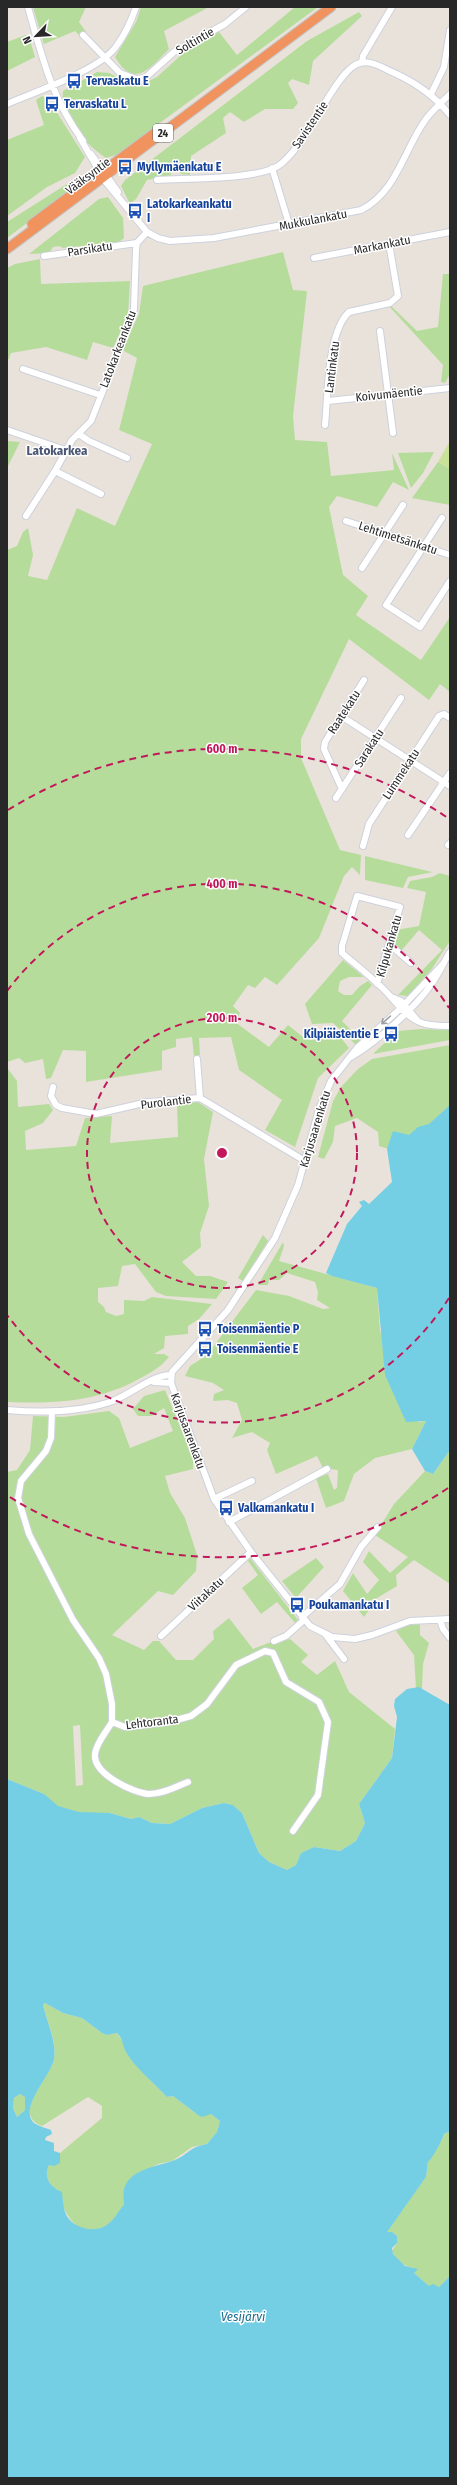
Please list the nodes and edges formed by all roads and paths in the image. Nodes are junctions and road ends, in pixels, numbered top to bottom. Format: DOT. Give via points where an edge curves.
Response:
graph roads {
  1 [pos="28,7"];
  2 [pos="136,7"];
  3 [pos="246,7"];
  4 [pos="331,7"];
  5 [pos="392,7"];
  6 [pos="450,30"];
  7 [pos="83,35"];
  8 [pos="105,58"];
  9 [pos="362,62"];
  10 [pos="50,85"];
  11 [pos="431,94"];
  12 [pos="450,94"];
  13 [pos="7,104"];
  14 [pos="441,104"];
  15 [pos="450,115"];
  16 [pos="272,168"];
  17 [pos="103,174"];
  18 [pos="158,180"];
  19 [pos="289,224"];
  20 [pos="147,232"];
  21 [pos="450,232"];
  22 [pos="137,243"];
  23 [pos="389,243"];
  24 [pos="7,244"];
  25 [pos="7,249"];
  26 [pos="44,256"];
  27 [pos="314,258"];
  28 [pos="380,331"];
  29 [pos="23,368"];
  30 [pos="450,388"];
  31 [pos="388,394"];
  32 [pos="100,395"];
  33 [pos="328,401"];
  34 [pos="325,425"];
  35 [pos="7,430"];
  36 [pos="393,433"];
  37 [pos="79,434"];
  38 [pos="65,450"];
  39 [pos="127,458"];
  40 [pos="55,471"];
  41 [pos="101,494"];
  42 [pos="403,506"];
  43 [pos="26,516"];
  44 [pos="442,518"];
  45 [pos="346,521"];
  46 [pos="384,533"];
  47 [pos="423,546"];
  48 [pos="450,555"];
  49 [pos="362,568"];
  50 [pos="450,581"];
  51 [pos="364,680"];
  52 [pos="401,698"];
  53 [pos="342,716"];
  54 [pos="450,718"];
  55 [pos="375,738"];
  56 [pos="410,760"];
  57 [pos="450,773"];
  58 [pos="444,782"];
  59 [pos="450,786"];
  60 [pos="342,789"];
  61 [pos="336,798"];
  62 [pos="408,835"];
  63 [pos="363,846"];
  64 [pos="390,945"];
  65 [pos="450,952"];
  66 [pos="411,963"];
  67 [pos="377,984"];
  68 [pos="405,1009"];
  69 [pos="450,1026"];
  70 [pos="197,1059"];
  71 [pos="53,1087"];
  72 [pos="200,1098"];
  73 [pos="305,1161"];
  74 [pos="171,1375"];
  75 [pos="152,1382"];
  76 [pos="171,1383"];
  77 [pos="7,1410"];
  78 [pos="52,1412"];
  79 [pos="326,1469"];
  80 [pos="252,1481"];
  81 [pos="214,1499"];
  82 [pos="229,1522"];
  83 [pos="378,1527"];
  84 [pos="251,1552"];
  85 [pos="303,1618"];
  86 [pos="450,1619"];
  87 [pos="440,1620"];
  88 [pos="325,1634"];
  89 [pos="161,1636"];
  90 [pos="450,1638"];
  91 [pos="274,1641"];
  92 [pos="344,1659"];
  93 [pos="112,1722"];
  94 [pos="188,1782"];
  95 [pos="293,1831"];
  1 -- 10 [label="street, Mukkulankatu"];
  2 -- 8 [label="street" via="130,24 115,49"];
  3 -- 8 [label="street, Soltintie" via="225,24 174,52 146,78 126,76"];
  4 -- 17 [label="highway, Vääksyntie / 24"];
  5 -- 9 [label="street"];
  6 -- 11 [label="street" via="444,68"];
  7 -- 8 [label="street, Soltintie"];
  8 -- 10 [label="street"];
  9 -- 11 [label="street" via="395,73"];
  9 -- 16 [label="street, Savistentie" via="347,70 305,136 292,152"];
  10 -- 13 [label="street"];
  10 -- 17 [label="street, Mukkulankatu" via="66,119"];
  11 -- 14 [label="street"];
  12 -- 14 [label="street, Mukkulankatu"];
  14 -- 15 [label="street"];
  14 -- 19 [label="street, Mukkulankatu" via="427,118 391,183 372,205 361,210"];
  16 -- 18 [label="street, Savistentie" via="248,174"];
  16 -- 19 [label="street"];
  17 -- 20 [label="street, Mukkulankatu"];
  17 -- 24 [label="highway, Vääksyntie / 24"];
  17 -- 25 [label="highway, Vääksyntie / 24"];
  19 -- 20 [label="street, Mukkulankatu" via="198,240 170,240 158,238"];
  20 -- 22 [label="street"];
  21 -- 23 [label="street, Markankatu"];
  22 -- 26 [label="street, Parsikatu"];
  22 -- 32 [label="street, Latokarkeankatu" via="134,309"];
  23 -- 27 [label="street, Markankatu"];
  23 -- 33 [label="street, Lantinkatu" via="397,288 395,300 348,312 336,332"];
  28 -- 31 [label="street"];
  29 -- 32 [label="street"];
  30 -- 31 [label="street, Koivumäentie"];
  31 -- 33 [label="street, Koivumäentie"];
  31 -- 36 [label="street"];
  32 -- 37 [label="street, Latokarkeankatu" via="91,420"];
  33 -- 34 [label="street, Lantinkatu"];
  35 -- 38 [label="street"];
  37 -- 38 [label="street"];
  37 -- 39 [label="street"];
  38 -- 40 [label="street"];
  40 -- 41 [label="street"];
  40 -- 43 [label="street"];
  42 -- 46 [label="street"];
  44 -- 47 [label="street"];
  45 -- 46 [label="street, Lehtimetsänkatu"];
  46 -- 47 [label="street, Lehtimetsänkatu"];
  46 -- 49 [label="street"];
  47 -- 48 [label="street, Lehtimetsänkatu"];
  47 -- 50 [label="street" via="386,605 420,627"];
  51 -- 53 [label="street, Raatekatu"];
  52 -- 55 [label="street, Sarakatu"];
  53 -- 55 [label="street"];
  53 -- 60 [label="street, Raatekatu" via="325,742 324,749"];
  54 -- 56 [label="street, Lummekatu" via="444,714 439,716"];
  55 -- 56 [label="street"];
  55 -- 60 [label="street, Sarakatu"];
  56 -- 58 [label="street"];
  56 -- 63 [label="street, Lummekatu" via="369,824"];
  57 -- 58 [label="street"];
  58 -- 59 [label="street"];
  58 -- 62 [label="street"];
  60 -- 61 [label="street, Sarakatu"];
  64 -- 66 [label="street"];
  64 -- 67 [label="street, Kilpukankatu"];
  64 -- 67 [label="street, Kilpukankatu" via="400,907 356,896 342,953"];
  65 -- 68 [label="street, Karjusaarenkatu" via="436,978"];
  67 -- 68 [label="street"];
  68 -- 69 [label="street" via="417,1020 428,1025"];
  68 -- 73 [label="street, Karjusaarenkatu" via="378,1039 348,1059 336,1073 325,1093"];
  70 -- 72 [label="street"];
  71 -- 72 [label="street, Purolantie" via="51,1096 56,1105 88,1114 148,1102"];
  72 -- 73 [label="street, Purolantie"];
  73 -- 74 [label="street, Karjusaarenkatu" via="284,1219 264,1257 228,1310"];
  74 -- 75 [label="street"];
  74 -- 76 [label="street, Karjusaarenkatu"];
  75 -- 76 [label="street"];
  75 -- 78 [label="street" via="110,1402"];
  76 -- 81 [label="street, Karjusaarenkatu"];
  77 -- 78 [label="street"];
  78 -- 93 [label="street, Lehtoranta" via="51,1438 46,1450 21,1481 18,1498 29,1534 73,1620 99,1658 106,1674 112,1704"];
  79 -- 82 [label="street"];
  80 -- 81 [label="street"];
  81 -- 82 [label="street, Karjusaarenkatu"];
  82 -- 84 [label="street, Karjusaarenkatu"];
  83 -- 85 [label="street" via="361,1547 340,1584"];
  84 -- 85 [label="street, Karjusaarenkatu"];
  84 -- 89 [label="street, Viitakatu"];
  85 -- 88 [label="street, Karjusaarenkatu" via="315,1630"];
  85 -- 91 [label="street" via="286,1636"];
  86 -- 87 [label="street, Karjusaarenkatu"];
  87 -- 88 [label="street, Karjusaarenkatu" via="410,1621 355,1639"];
  87 -- 90 [label="street"];
  88 -- 92 [label="street"];
  93 -- 94 [label="street" via="96,1748 95,1756 96,1763 115,1781 130,1789 149,1794 166,1791"];
  93 -- 95 [label="street, Lehtoranta" via="125,1728 191,1716 207,1704 236,1665 266,1651 273,1653 286,1682 319,1702 328,1722 318,1795"];
}
